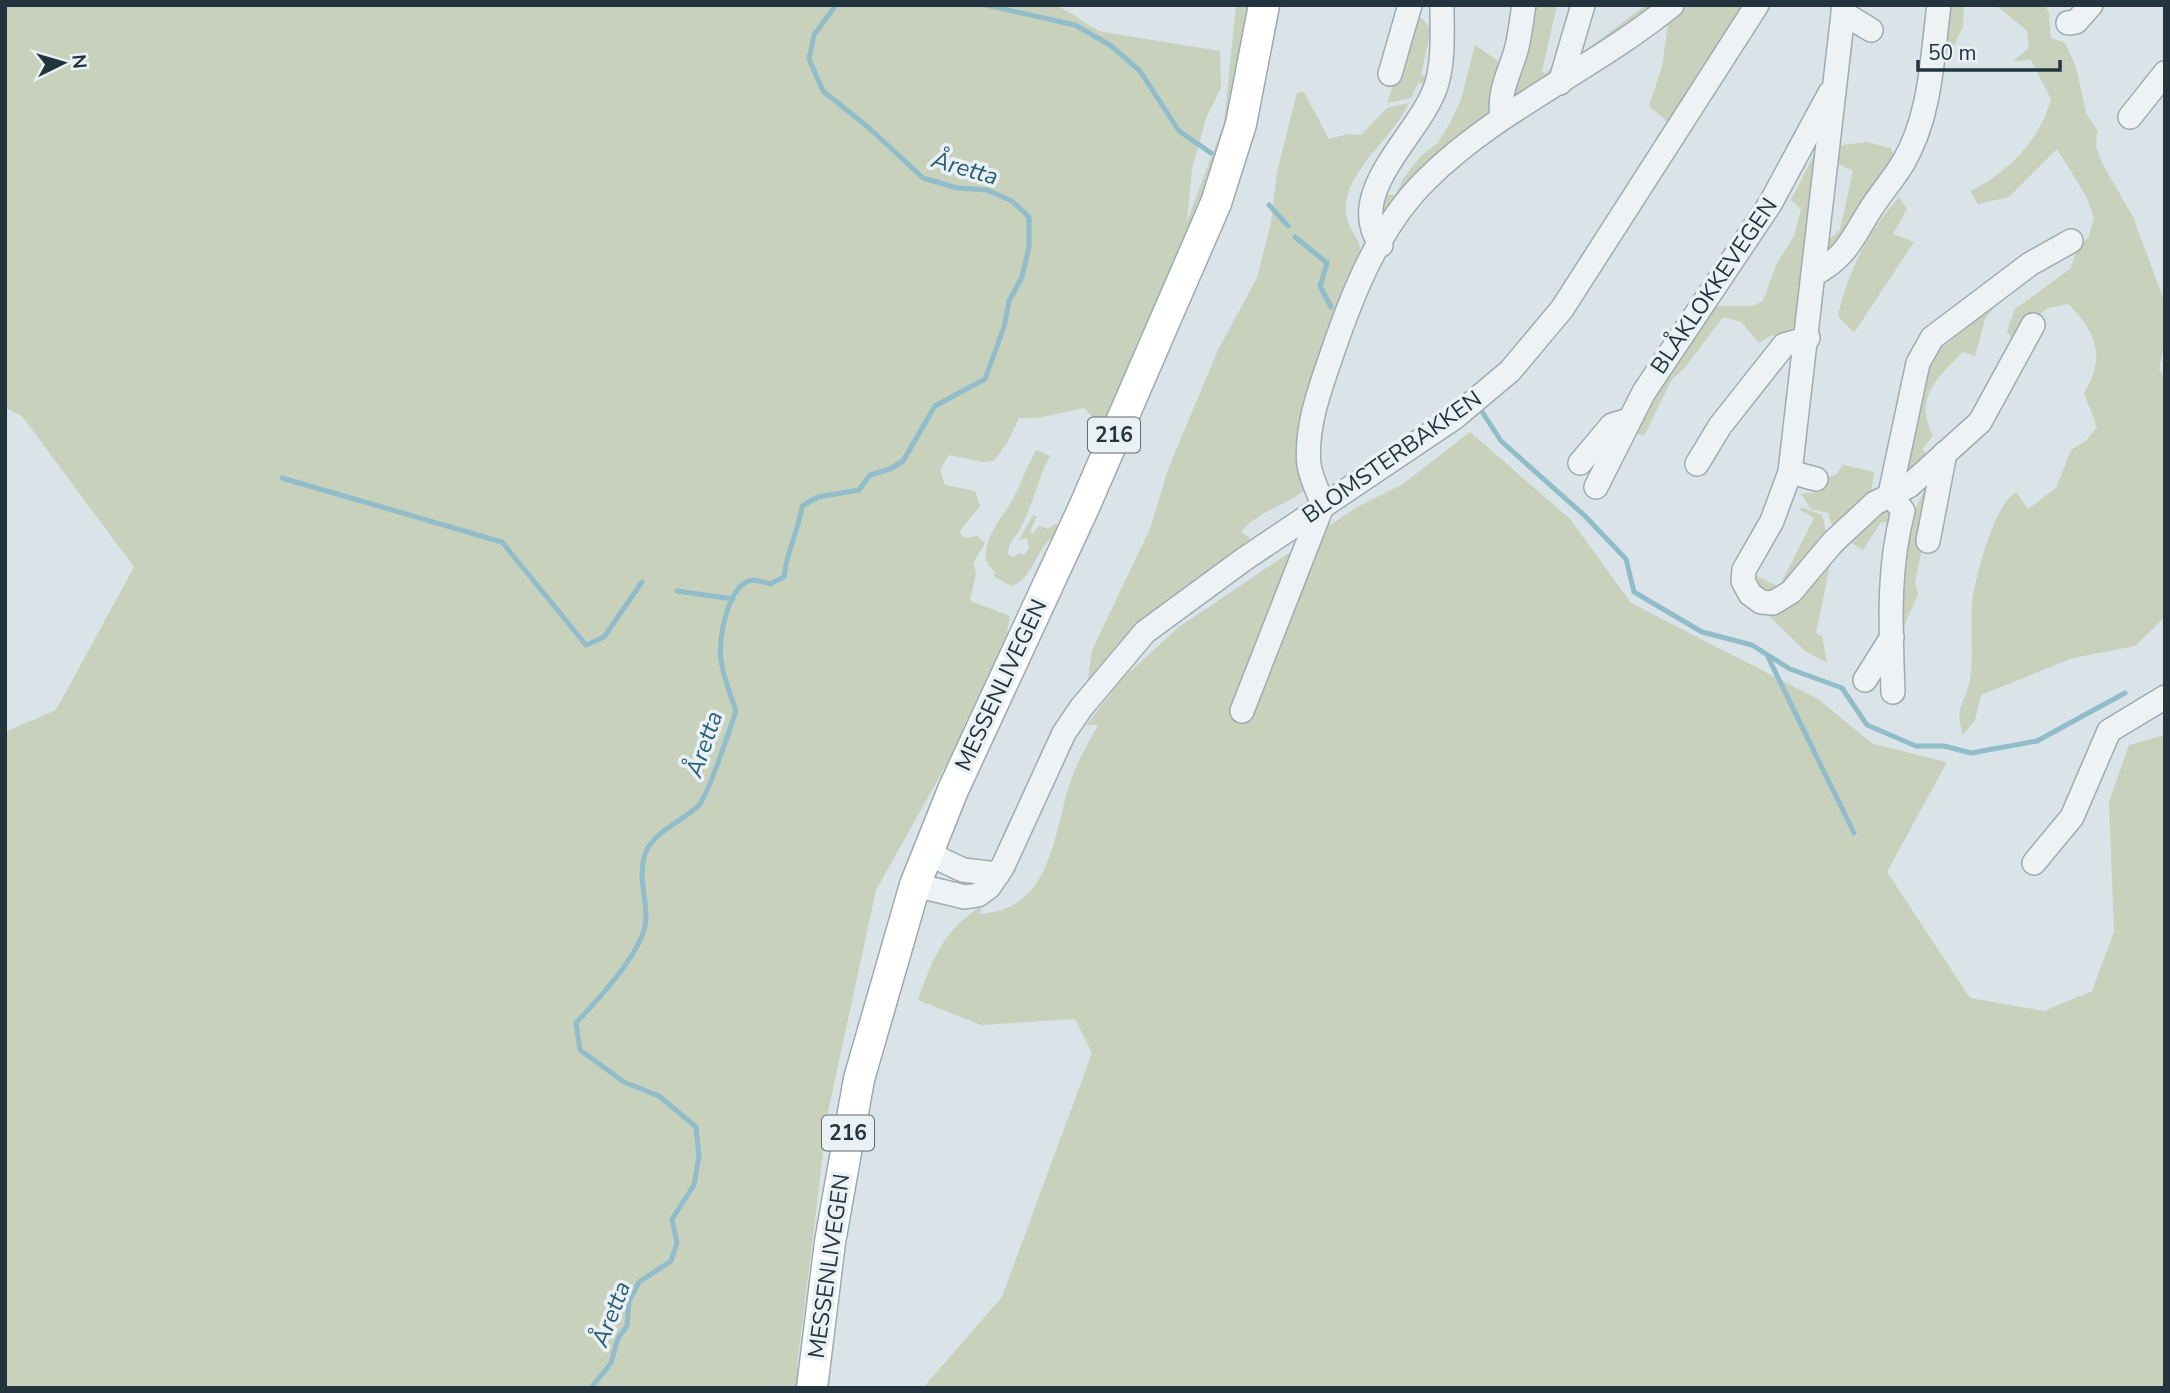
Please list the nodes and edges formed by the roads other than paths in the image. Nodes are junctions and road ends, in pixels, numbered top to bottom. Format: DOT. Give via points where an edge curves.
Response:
graph roads {
  1 [pos="1264,5"];
  2 [pos="1410,5"];
  3 [pos="1419,5"];
  4 [pos="1524,5"];
  5 [pos="1583,5"];
  6 [pos="1672,5"];
  7 [pos="1757,5"];
  8 [pos="1939,5"];
  9 [pos="2091,5"];
  10 [pos="1843,9"];
  11 [pos="1442,16"];
  12 [pos="2068,23"];
  13 [pos="1871,30"];
  14 [pos="2165,73"];
  15 [pos="1390,74"];
  16 [pos="1560,83"];
  17 [pos="1834,87"];
  18 [pos="2130,117"];
  19 [pos="1502,118"];
  20 [pos="2071,241"];
  21 [pos="1381,244"];
  22 [pos="1813,275"];
  23 [pos="2033,325"];
  24 [pos="1808,338"];
  25 [pos="1628,420"];
  26 [pos="1945,453"];
  27 [pos="1580,463"];
  28 [pos="1697,464"];
  29 [pos="1790,472"];
  30 [pos="1816,479"];
  31 [pos="1596,487"];
  32 [pos="1890,494"];
  33 [pos="1324,505"];
  34 [pos="1928,541"];
  35 [pos="1892,637"];
  36 [pos="1865,680"];
  37 [pos="1893,692"];
  38 [pos="2165,697"];
  39 [pos="1242,711"];
  40 [pos="927,853"];
  41 [pos="2034,863"];
  42 [pos="998,874"];
  43 [pos="915,885"];
  44 [pos="812,1388"];
  1 -- 40 [label="main road, MESSENLIVEGEN / 216" via="1244,114 1216,203"];
  2 -- 15 [label="street"];
  3 -- 11 [label="street"];
  4 -- 19 [label="street" via="1516,52 1502,91"];
  5 -- 16 [label="street"];
  6 -- 16 [label="street"];
  7 -- 33 [label="street, BLOMSTERBAKKEN" via="1535,344 1454,418"];
  8 -- 22 [label="street" via="1928,86 1912,145 1849,248 1835,263"];
  9 -- 12 [label="street" via="2076,22"];
  10 -- 13 [label="street"];
  10 -- 17 [label="street, BLÅKLOKKEVEGEN"];
  11 -- 21 [label="street" via="1436,88 1371,197 1370,222"];
  14 -- 18 [label="street"];
  16 -- 19 [label="street"];
  17 -- 22 [label="street, BLÅKLOKKEVEGEN"];
  17 -- 25 [label="street, BLÅKLOKKEVEGEN" via="1770,205"];
  19 -- 21 [label="street" via="1425,180"];
  20 -- 32 [label="street" via="2030,264 1931,338 1918,363"];
  21 -- 33 [label="street" via="1347,310 1312,426 1309,466"];
  22 -- 24 [label="street, BLÅKLOKKEVEGEN"];
  23 -- 26 [label="street, BLÅKLOKKEVEGEN" via="1980,422"];
  24 -- 28 [label="street" via="1784,345 1720,426"];
  24 -- 29 [label="street, BLÅKLOKKEVEGEN"];
  25 -- 27 [label="street" via="1612,425"];
  25 -- 31 [label="street, BLÅKLOKKEVEGEN"];
  26 -- 32 [label="street, BLÅKLOKKEVEGEN" via="1909,486"];
  26 -- 34 [label="street"];
  29 -- 30 [label="street"];
  29 -- 32 [label="street, BLÅKLOKKEVEGEN" via="1772,521 1744,570 1743,581 1761,602 1773,603 1791,592 1833,542"];
  32 -- 35 [label="street" via="1903,511 1891,583"];
  33 -- 39 [label="street"];
  33 -- 42 [label="street, BLOMSTERBAKKEN" via="1168,613 1125,654 1064,733"];
  35 -- 36 [label="street"];
  35 -- 37 [label="street"];
  38 -- 41 [label="street" via="2109,731 2072,817"];
  40 -- 42 [label="street" via="963,870"];
  40 -- 43 [label="main road, MESSENLIVEGEN / 216"];
  42 -- 43 [label="street, BLOMSTERBAKKEN" via="978,895 965,897"];
  43 -- 44 [label="main road, MESSENLIVEGEN / 216" via="859,1079 830,1242"];
}
